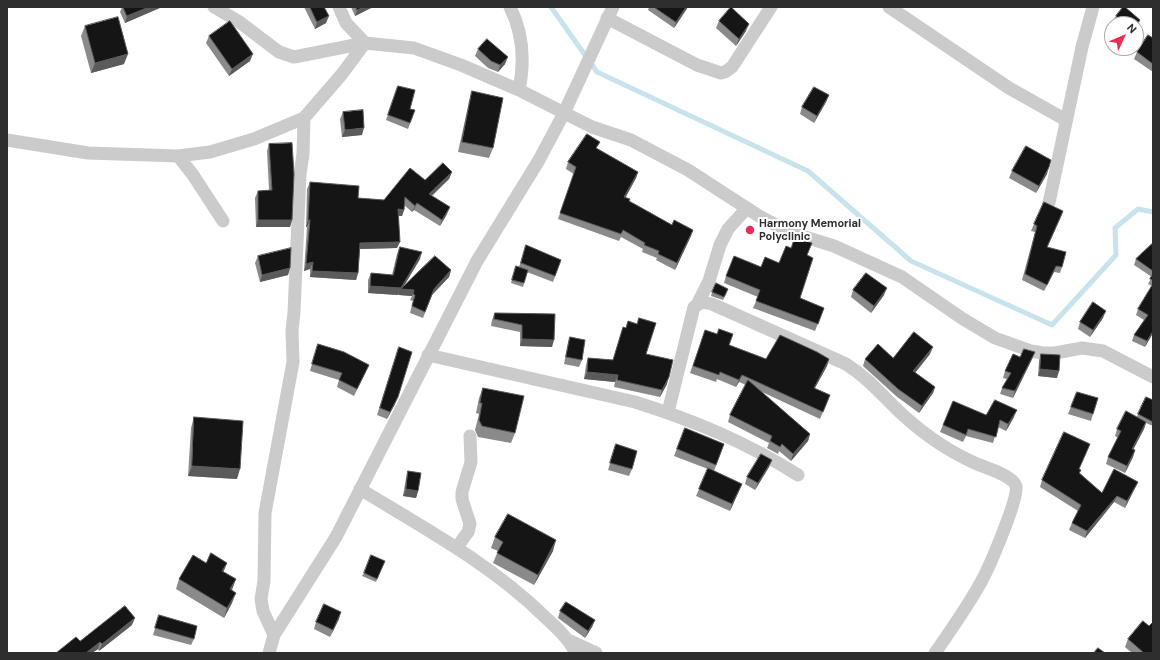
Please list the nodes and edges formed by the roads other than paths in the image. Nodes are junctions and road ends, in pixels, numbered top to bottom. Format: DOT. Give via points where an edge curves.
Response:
graph roads {
  1 [pos="214,7"];
  2 [pos="339,7"];
  3 [pos="510,7"];
  4 [pos="771,7"];
  5 [pos="889,7"];
  6 [pos="1093,7"];
  7 [pos="610,13"];
  8 [pos="366,43"];
  9 [pos="519,90"];
  10 [pos="564,113"];
  11 [pos="304,118"];
  12 [pos="1066,120"];
  13 [pos="7,140"];
  14 [pos="178,156"];
  15 [pos="1049,203"];
  16 [pos="747,208"];
  17 [pos="223,221"];
  18 [pos="698,303"];
  19 [pos="428,355"];
  20 [pos="1153,377"];
  21 [pos="668,412"];
  22 [pos="470,436"];
  23 [pos="798,475"];
  24 [pos="360,489"];
  25 [pos="457,547"];
  26 [pos="274,635"];
  27 [pos="570,641"];
  28 [pos="269,653"];
  29 [pos="576,653"];
  30 [pos="596,653"];
  31 [pos="935,653"];
  1 -- 8 [label="street" via="238,20 279,52 294,56"];
  2 -- 8 [label="street" via="346,23"];
  3 -- 9 [label="street" via="521,38 522,70"];
  4 -- 7 [label="street" via="732,67 720,73 697,65"];
  5 -- 12 [label="street" via="1009,88"];
  6 -- 12 [label="street"];
  7 -- 10 [label="street"];
  8 -- 9 [label="street" via="414,48"];
  8 -- 11 [label="street"];
  9 -- 10 [label="street"];
  10 -- 16 [label="street" via="592,127 631,140 688,170"];
  10 -- 19 [label="street" via="540,160 477,261"];
  11 -- 14 [label="street" via="254,139 210,152"];
  11 -- 26 [label="street" via="304,154 300,174 292,331 293,362 265,513 263,540 264,581 261,599 263,611"];
  12 -- 15 [label="street"];
  13 -- 14 [label="street" via="88,153"];
  14 -- 17 [label="street"];
  16 -- 18 [label="street" via="728,229"];
  16 -- 20 [label="street" via="789,232 834,246 902,277 995,338 1037,352 1055,353 1082,348 1103,351"];
  18 -- 21 [label="street" via="694,307"];
  18 -- 31 [label="street" via="712,304 846,364 864,376 921,430 970,461 1011,478 1016,484 1009,516 981,582"];
  19 -- 21 [label="street" via="635,402"];
  19 -- 24 [label="street"];
  21 -- 23 [label="street" via="720,432 768,456"];
  22 -- 25 [label="street" via="471,462 462,492 470,524 468,532"];
  24 -- 25 [label="street"];
  24 -- 26 [label="street" via="336,537"];
  25 -- 27 [label="street" via="525,598"];
  26 -- 28 [label="street"];
  27 -- 29 [label="street"];
  27 -- 30 [label="street"];
}
